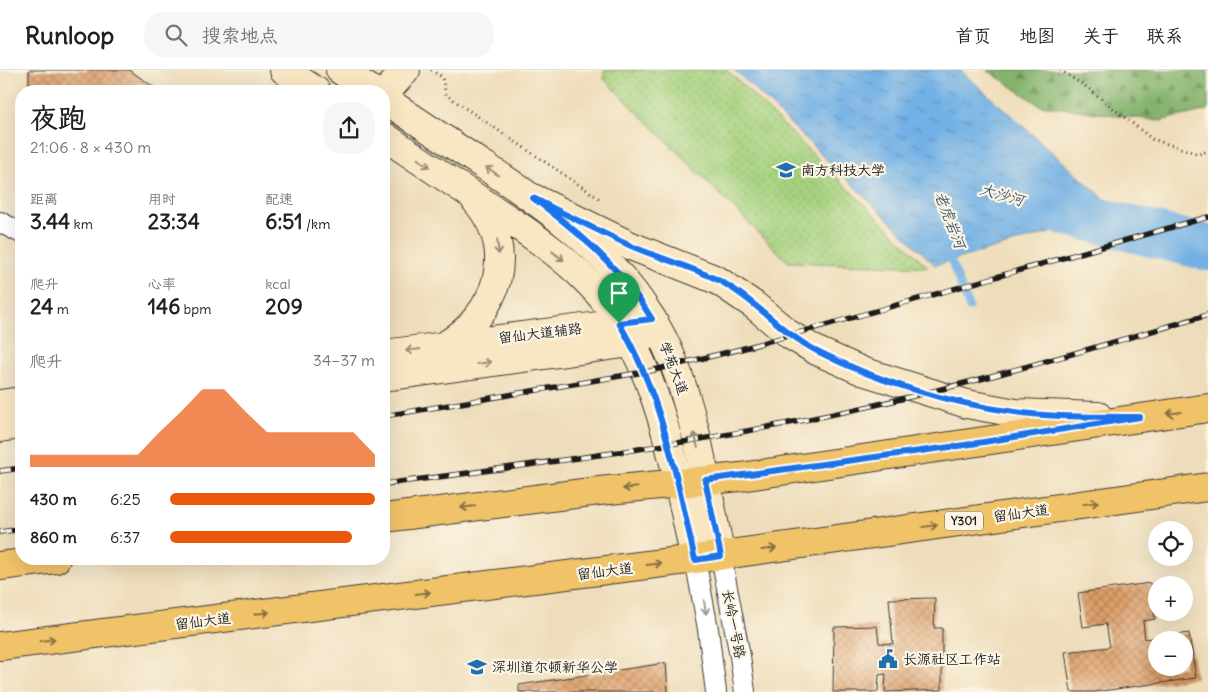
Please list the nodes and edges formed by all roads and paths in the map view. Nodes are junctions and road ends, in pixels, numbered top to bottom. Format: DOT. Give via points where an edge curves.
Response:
graph roads {
  1 [pos="284,70"];
  2 [pos="406,70"];
  3 [pos="1060,70"];
  4 [pos="349,72"];
  5 [pos="435,73"];
  6 [pos="307,85"];
  7 [pos="365,85"];
  8 [pos="390,87"];
  9 [pos="390,102"];
  10 [pos="390,140"];
  11 [pos="1208,151"];
  12 [pos="466,191"];
  13 [pos="533,198"];
  14 [pos="603,201"];
  15 [pos="0,222"];
  16 [pos="15,230"];
  17 [pos="652,319"];
  18 [pos="625,333"];
  19 [pos="444,346"];
  20 [pos="390,353"];
  21 [pos="390,375"];
  22 [pos="15,403"];
  23 [pos="0,404"];
  24 [pos="1208,408"];
  25 [pos="1140,417"];
  26 [pos="15,426"];
  27 [pos="0,428"];
  28 [pos="692,482"];
  29 [pos="1208,487"];
  30 [pos="390,517"];
  31 [pos="708,558"];
  32 [pos="15,564"];
  33 [pos="0,566"];
  34 [pos="0,646"];
  35 [pos="716,692"];
  36 [pos="745,692"];
  1 -- 6 [label="main road"];
  2 -- 8 [label="main road"];
  3 -- 11 [label="path" via="1152,139 1199,154"];
  4 -- 7 [label="main road"];
  5 -- 14 [label="path" via="442,77 446,95"];
  13 -- 9 [label="main road, 学苑大道, one-way"];
  10 -- 12 [label="main road, 学苑大道, one-way"];
  12 -- 18 [label="main road, 学苑大道, one-way" via="568,263 590,284"];
  12 -- 19 [label="main road, one-way" via="485,211 492,224 497,239 499,268 496,284 480,315 470,328"];
  13 -- 17 [label="main road, 学苑大道" via="585,238 609,262 629,284"];
  13 -- 25 [label="main road" via="631,246 699,272 730,288 790,335 862,371 967,404 1016,413"];
  15 -- 16 [label="street"];
  17 -- 18 [label="main road, 留仙大道辅路"];
  28 -- 17 [label="main road, 学苑大道, one-way" via="683,389 673,360"];
  18 -- 19 [label="main road, 留仙大道辅路"];
  21 -- 18 [label="main road, 留仙大道辅路, one-way"];
  18 -- 28 [label="main road, 学苑大道"];
  19 -- 20 [label="main road, 留仙大道辅路, one-way"];
  22 -- 23 [label="main road"];
  24 -- 25 [label="main road, one-way"];
  25 -- 28 [label="main road" via="965,445"];
  26 -- 27 [label="main road"];
  28 -- 30 [label="main road, one-way"];
  28 -- 31 [label="main road, 学苑大道"];
  31 -- 29 [label="main road, 留仙大道 / Y301, one-way"];
  34 -- 31 [label="main road, 留仙大道, one-way"];
  31 -- 35 [label="street, 长岭一号路, one-way" via="708,629"];
  31 -- 36 [label="street, 长岭一号路" via="739,647"];
  32 -- 33 [label="main road"];
}
